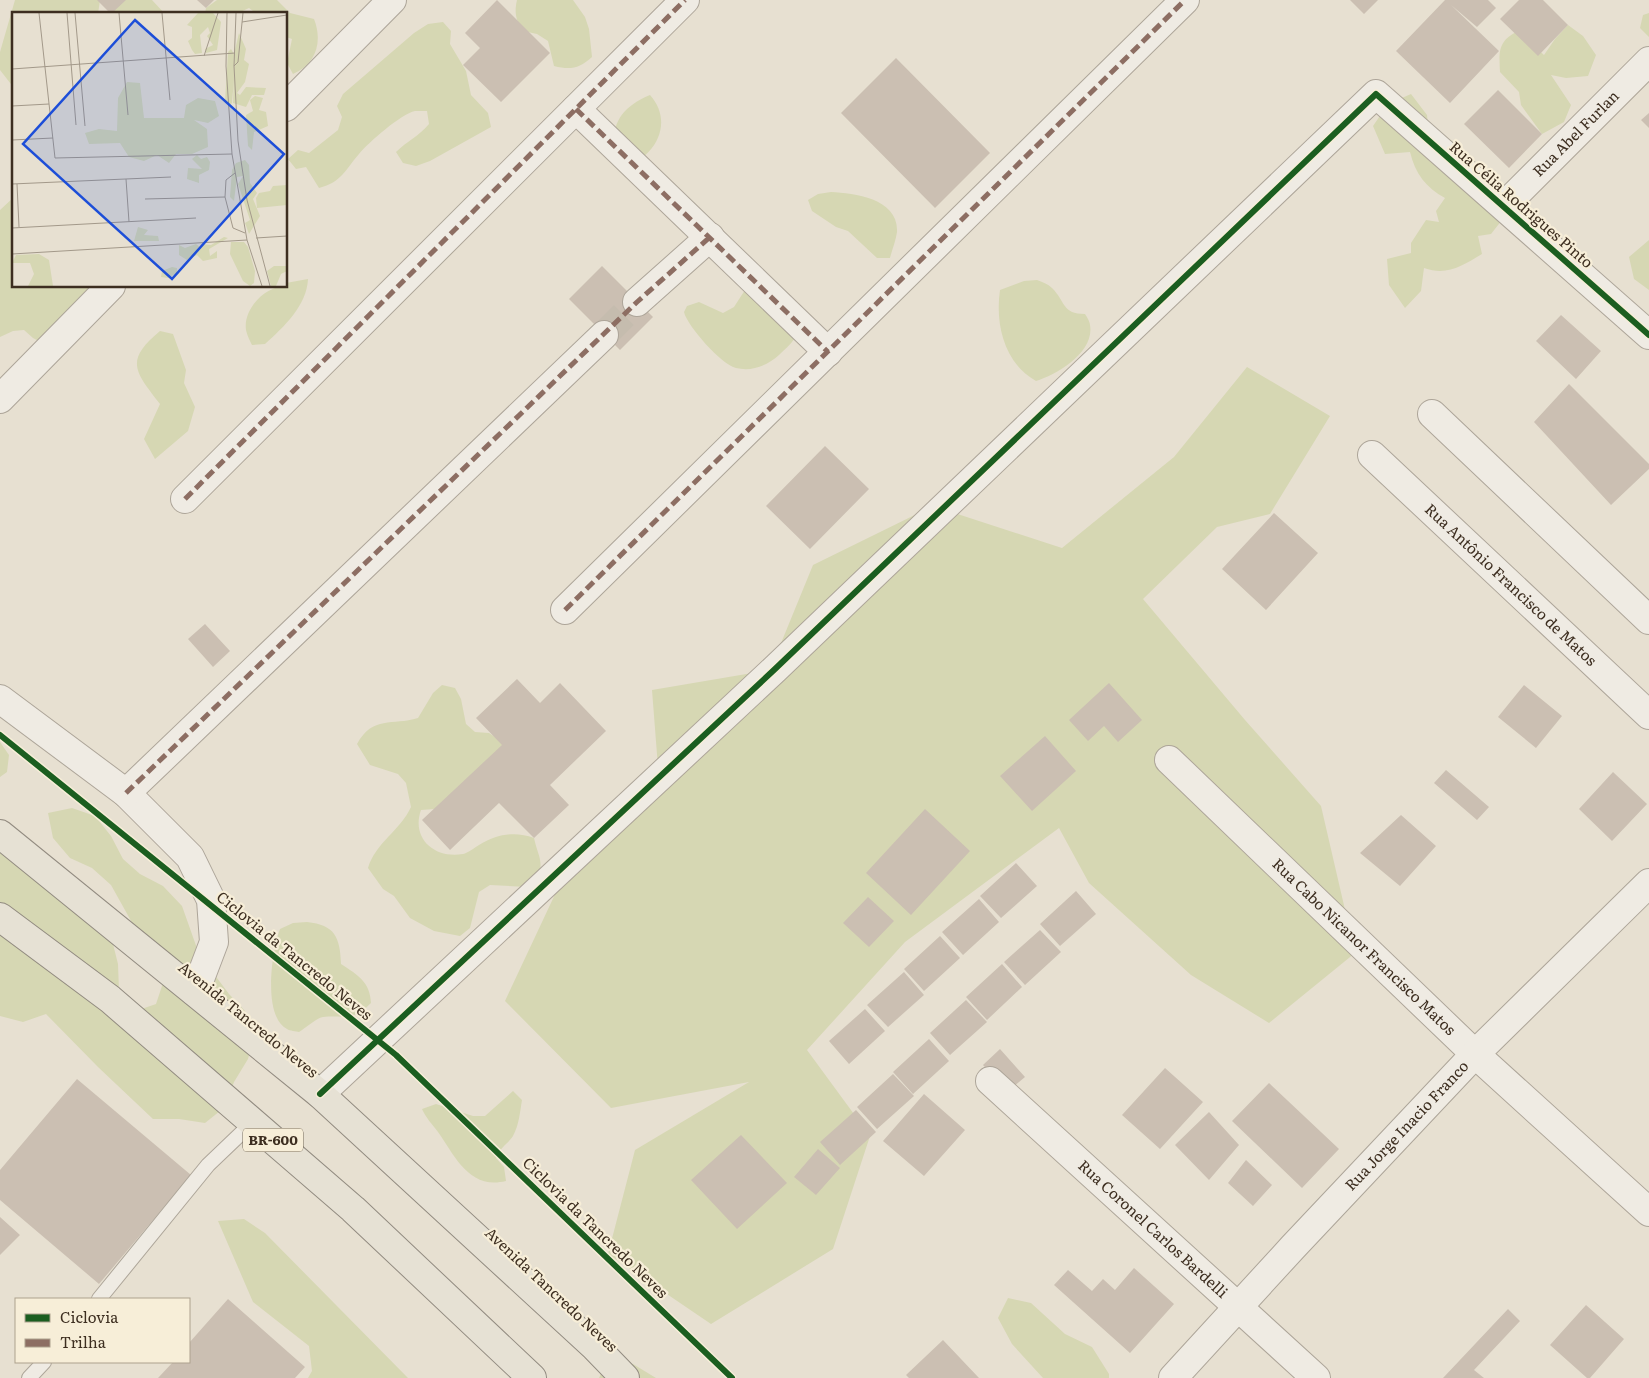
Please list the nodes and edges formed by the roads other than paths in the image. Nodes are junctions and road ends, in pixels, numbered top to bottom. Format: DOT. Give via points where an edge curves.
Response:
graph roads {
  1 [pos="392,0"];
  2 [pos="685,0"];
  3 [pos="1185,0"];
  4 [pos="1649,61"];
  5 [pos="288,105"];
  6 [pos="576,109"];
  7 [pos="1504,206"];
  8 [pos="710,237"];
  9 [pos="109,288"];
  10 [pos="638,302"];
  11 [pos="604,334"];
  12 [pos="1649,335"];
  13 [pos="828,352"];
  14 [pos="0,399"];
  15 [pos="1432,414"];
  16 [pos="1372,455"];
  17 [pos="185,498"];
  18 [pos="565,610"];
  19 [pos="1649,620"];
  20 [pos="0,699"];
  21 [pos="1649,714"];
  22 [pos="1169,760"];
  23 [pos="126,793"];
  24 [pos="0,834"];
  25 [pos="1649,883"];
  26 [pos="0,917"];
  27 [pos="195,992"];
  28 [pos="1475,1054"];
  29 [pos="990,1081"];
  30 [pos="320,1094"];
  31 [pos="253,1122"];
  32 [pos="1649,1212"];
  33 [pos="100,1298"];
  34 [pos="1240,1307"];
  35 [pos="43,1363"];
  36 [pos="29,1378"];
  37 [pos="532,1378"];
  38 [pos="626,1378"];
  39 [pos="1173,1378"];
  40 [pos="1316,1378"];
  1 -- 5 [label="street"];
  2 -- 6 [label="street"];
  3 -- 13 [label="street"];
  4 -- 7 [label="street, Rua Abel Furlan"];
  6 -- 8 [label="street"];
  6 -- 17 [label="street"];
  7 -- 12 [label="street, Rua Célia Rodrigues Pinto"];
  7 -- 30 [label="street, Rua Célia Rodrigues Pinto" via="1376,94 775,669"];
  8 -- 10 [label="street"];
  8 -- 13 [label="street"];
  9 -- 14 [label="street"];
  11 -- 23 [label="street"];
  13 -- 18 [label="street"];
  15 -- 19 [label="street"];
  16 -- 21 [label="street, Rua Antônio Francisco de Matos"];
  20 -- 23 [label="street, Avenida Tancredo Neves"];
  22 -- 28 [label="street, Rua Cabo Nicanor Francisco Matos"];
  23 -- 27 [label="street, Avenida Tancredo Neves" via="190,857 211,900 214,942"];
  24 -- 27 [label="main road, Avenida Tancredo Neves"];
  25 -- 28 [label="street, Rua Jorge Inacio Franco"];
  26 -- 31 [label="main road, BR-600" via="110,999"];
  27 -- 30 [label="main road, Avenida Tancredo Neves"];
  28 -- 32 [label="street, Rua Cabo Nicanor Francisco Matos"];
  28 -- 34 [label="street, Rua Jorge Inacio Franco"];
  29 -- 34 [label="street, Rua Coronel Carlos Bardelli"];
  30 -- 38 [label="main road, Avenida Tancredo Neves"];
  31 -- 33 [label="lane" via="208,1166"];
  31 -- 37 [label="main road, BR-600" via="353,1208"];
  34 -- 39 [label="street, Rua Jorge Inacio Franco"];
  34 -- 40 [label="street, Rua Coronel Carlos Bardelli"];
  35 -- 36 [label="lane"];
}
